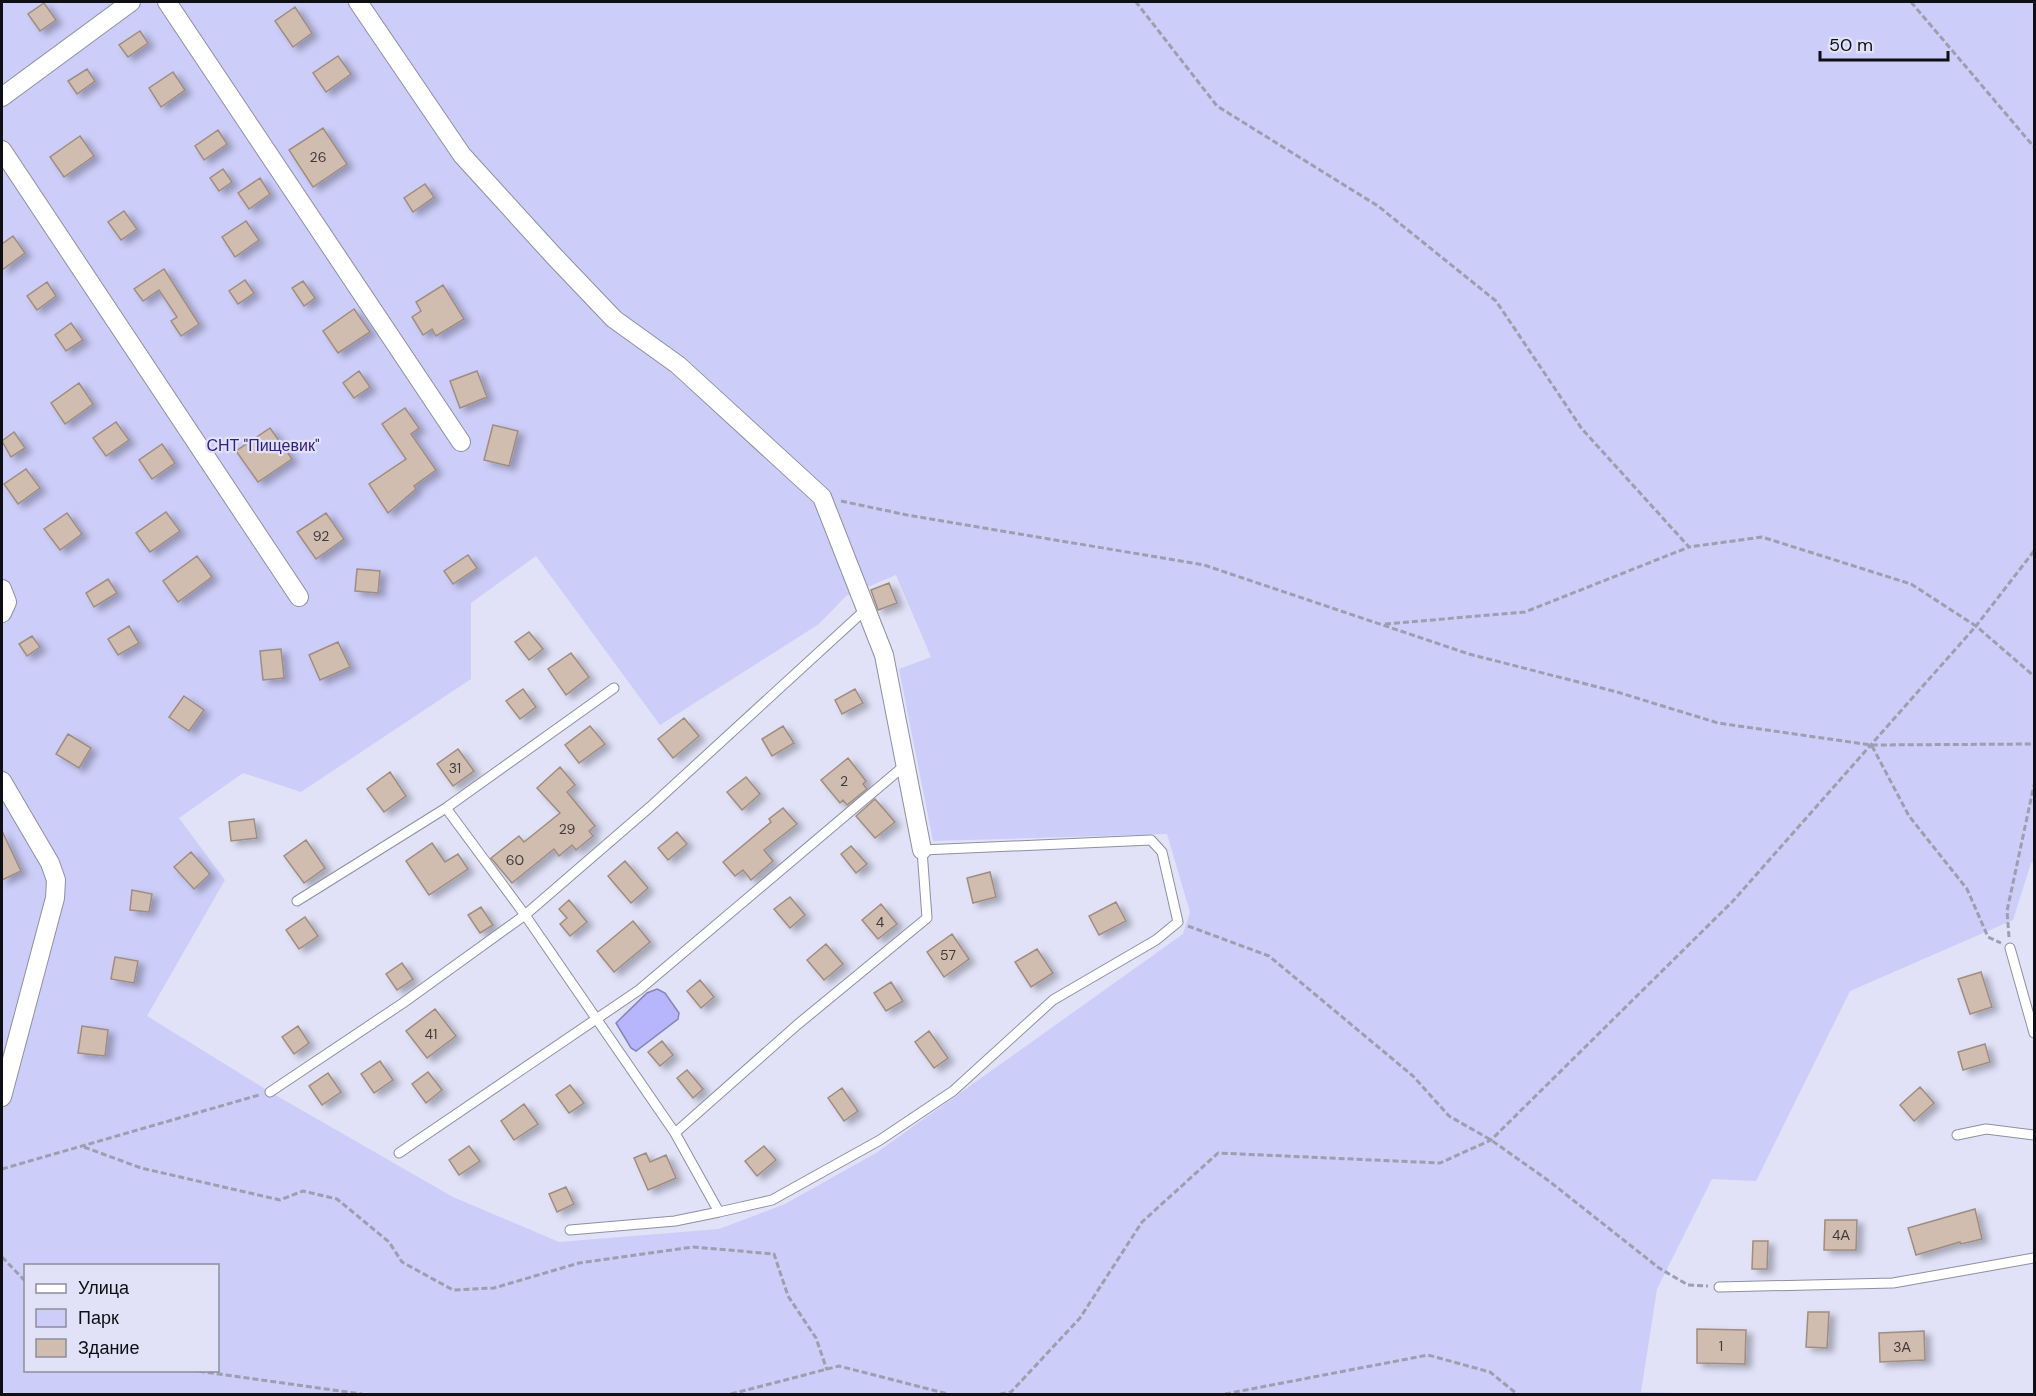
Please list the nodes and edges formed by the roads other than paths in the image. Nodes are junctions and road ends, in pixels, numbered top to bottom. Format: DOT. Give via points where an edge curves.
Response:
graph roads {
  1 [pos="131,2"];
  2 [pos="167,2"];
  3 [pos="358,2"];
  4 [pos="2,97"];
  5 [pos="2,150"];
  6 [pos="461,442"];
  7 [pos="2,589"];
  8 [pos="299,597"];
  9 [pos="865,610"];
  10 [pos="2,613"];
  11 [pos="614,688"];
  12 [pos="904,766"];
  13 [pos="2,781"];
  14 [pos="446,808"];
  15 [pos="922,850"];
  16 [pos="297,902"];
  17 [pos="525,915"];
  18 [pos="2010,948"];
  19 [pos="598,1019"];
  20 [pos="2034,1033"];
  21 [pos="270,1092"];
  22 [pos="2,1097"];
  23 [pos="675,1133"];
  24 [pos="1957,1135"];
  25 [pos="2034,1135"];
  26 [pos="399,1153"];
  27 [pos="719,1212"];
  28 [pos="570,1230"];
  29 [pos="2034,1258"];
  30 [pos="1719,1287"];
  1 -- 4 [label="street"];
  2 -- 6 [label="street"];
  3 -- 9 [label="street" via="462,155 552,255 614,319 678,365 822,497"];
  5 -- 8 [label="street"];
  7 -- 10 [label="street" via="7,602"];
  9 -- 12 [label="street" via="884,655"];
  9 -- 17 [label="lane" via="650,807"];
  11 -- 14 [label="lane"];
  12 -- 15 [label="street"];
  12 -- 19 [label="lane" via="639,990"];
  13 -- 22 [label="street" via="56,880 55,898"];
  14 -- 16 [label="lane"];
  14 -- 17 [label="lane"];
  15 -- 23 [label="lane" via="927,918"];
  15 -- 27 [label="lane" via="1151,840 1162,852 1178,922 1156,940 1053,1000 953,1091 880,1140 772,1200"];
  17 -- 19 [label="lane"];
  17 -- 21 [label="lane"];
  18 -- 20 [label="lane"];
  19 -- 23 [label="lane"];
  19 -- 26 [label="lane"];
  23 -- 27 [label="lane"];
  24 -- 25 [label="lane" via="1986,1129"];
  27 -- 28 [label="lane" via="675,1221"];
  29 -- 30 [label="lane" via="1893,1283"];
}
